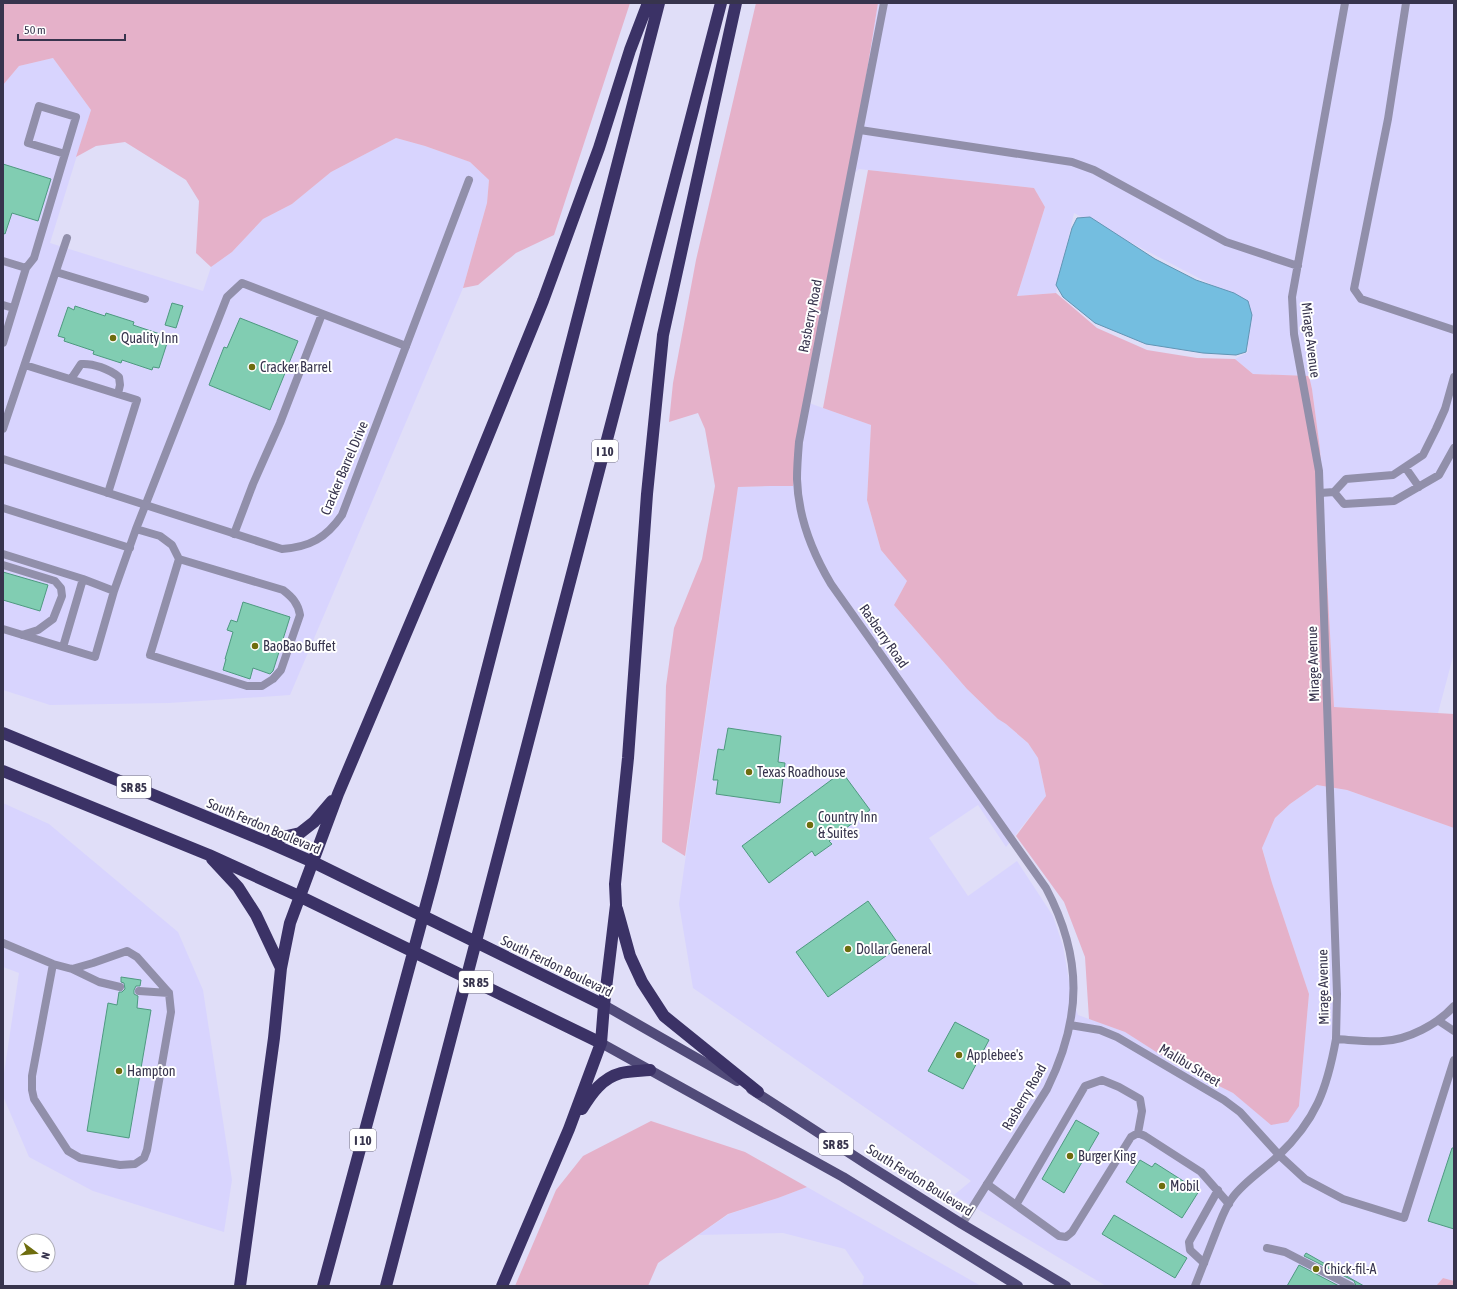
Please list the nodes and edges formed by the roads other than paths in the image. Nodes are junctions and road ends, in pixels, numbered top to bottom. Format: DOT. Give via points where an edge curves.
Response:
graph roads {
  1 [pos="648,3"];
  2 [pos="659,3"];
  3 [pos="721,3"];
  4 [pos="736,3"];
  5 [pos="884,3"];
  6 [pos="1345,3"];
  7 [pos="1406,3"];
  8 [pos="860,130"];
  9 [pos="65,154"];
  10 [pos="469,180"];
  11 [pos="67,238"];
  12 [pos="3,261"];
  13 [pos="1298,266"];
  14 [pos="26,268"];
  15 [pos="56,272"];
  16 [pos="145,299"];
  17 [pos="3,305"];
  18 [pos="13,308"];
  19 [pos="322,314"];
  20 [pos="1454,330"];
  21 [pos="3,343"];
  22 [pos="406,346"];
  23 [pos="25,365"];
  24 [pos="1454,377"];
  25 [pos="71,379"];
  26 [pos="118,394"];
  27 [pos="1451,395"];
  28 [pos="3,429"];
  29 [pos="1454,448"];
  30 [pos="3,459"];
  31 [pos="1406,467"];
  32 [pos="1419,487"];
  33 [pos="1334,492"];
  34 [pos="108,493"];
  35 [pos="1320,493"];
  36 [pos="145,505"];
  37 [pos="3,508"];
  38 [pos="136,529"];
  39 [pos="234,534"];
  40 [pos="130,548"];
  41 [pos="3,554"];
  42 [pos="179,558"];
  43 [pos="3,565"];
  44 [pos="84,579"];
  45 [pos="114,591"];
  46 [pos="3,629"];
  47 [pos="22,635"];
  48 [pos="63,647"];
  49 [pos="3,733"];
  50 [pos="3,771"];
  51 [pos="338,794"];
  52 [pos="265,841"];
  53 [pos="208,855"];
  54 [pos="313,862"];
  55 [pos="300,897"];
  56 [pos="616,905"];
  57 [pos="3,943"];
  58 [pos="53,964"];
  59 [pos="281,968"];
  60 [pos="72,969"];
  61 [pos="120,987"];
  62 [pos="139,991"];
  63 [pos="169,994"];
  64 [pos="604,1006"];
  65 [pos="1454,1006"];
  66 [pos="1439,1020"];
  67 [pos="1070,1024"];
  68 [pos="1454,1031"];
  69 [pos="1336,1039"];
  70 [pos="600,1043"];
  71 [pos="1454,1060"];
  72 [pos="650,1070"];
  73 [pos="758,1092"];
  74 [pos="569,1128"];
  75 [pos="1138,1133"];
  76 [pos="1279,1155"];
  77 [pos="987,1184"];
  78 [pos="1218,1190"];
  79 [pos="1229,1204"];
  80 [pos="1016,1205"];
  81 [pos="962,1224"];
  82 [pos="1267,1248"];
  83 [pos="1204,1263"];
  84 [pos="240,1286"];
  85 [pos="323,1286"];
  86 [pos="386,1286"];
  87 [pos="502,1286"];
  88 [pos="1018,1286"];
  89 [pos="1066,1286"];
  90 [pos="1195,1286"];
  91 [pos="1351,1286"];
  1 -- 51 [label="highway" via="544,301"];
  2 -- 85 [label="highway, I 10" via="433,879"];
  3 -- 86 [label="highway, I 10"];
  4 -- 56 [label="highway" via="663,336 647,494 628,758 615,884"];
  5 -- 8 [label="street, Rasberry Road"];
  6 -- 13 [label="street, Mirage Avenue"];
  7 -- 20 [label="street" via="1388,119 1354,289 1361,299"];
  8 -- 13 [label="street" via="1072,162 1094,170 1226,242"];
  8 -- 67 [label="street, Rasberry Road" via="799,442 797,479 802,516 813,551 831,584 1049,893 1061,920 1071,955 1074,991"];
  9 -- 9 [label="street" via="76,117 40,106 28,143"];
  9 -- 14 [label="street" via="34,258"];
  10 -- 22 [label="street, Cracker Barrel Drive"];
  11 -- 15 [label="street"];
  12 -- 14 [label="street"];
  13 -- 35 [label="street, Mirage Avenue" via="1292,297 1294,334 1319,471"];
  14 -- 18 [label="street"];
  15 -- 16 [label="street"];
  15 -- 23 [label="street"];
  17 -- 18 [label="street"];
  18 -- 21 [label="street"];
  19 -- 22 [label="street"];
  19 -- 36 [label="street" via="242,283 227,297"];
  19 -- 39 [label="street"];
  22 -- 39 [label="street, Cracker Barrel Drive" via="342,515 334,526 324,536 296,548 282,549"];
  23 -- 25 [label="street"];
  23 -- 28 [label="street"];
  24 -- 27 [label="street"];
  25 -- 26 [label="street"];
  25 -- 26 [label="street" via="81,364 87,364 112,372 118,377"];
  26 -- 34 [label="street" via="137,400"];
  27 -- 31 [label="street" via="1423,455"];
  29 -- 32 [label="street" via="1439,475"];
  30 -- 34 [label="street, Cracker Barrel Drive"];
  31 -- 32 [label="street"];
  31 -- 33 [label="street" via="1393,475 1346,479"];
  32 -- 33 [label="street" via="1394,501 1379,502 1344,504"];
  33 -- 35 [label="street"];
  34 -- 36 [label="street, Cracker Barrel Drive"];
  35 -- 69 [label="street, Mirage Avenue" via="1337,994"];
  36 -- 38 [label="street"];
  36 -- 39 [label="street, Cracker Barrel Drive"];
  37 -- 40 [label="street"];
  38 -- 40 [label="street"];
  38 -- 42 [label="street" via="160,536 172,545"];
  40 -- 45 [label="street"];
  41 -- 44 [label="street"];
  42 -- 42 [label="street" via="150,655 247,686 262,686 273,679 282,670 300,614 294,599 283,590"];
  43 -- 47 [label="street" via="55,581 60,588 62,596 53,620 38,630"];
  44 -- 45 [label="street"];
  44 -- 48 [label="street"];
  45 -- 48 [label="street" via="95,657"];
  46 -- 47 [label="street"];
  47 -- 48 [label="street"];
  49 -- 52 [label="highway, South Ferdon Boulevard / SR 85"];
  50 -- 53 [label="highway, SR 85"];
  51 -- 52 [label="highway" via="314,822 300,833"];
  51 -- 54 [label="highway"];
  52 -- 54 [label="highway, South Ferdon Boulevard / SR 85"];
  53 -- 55 [label="highway, SR 85"];
  53 -- 59 [label="highway" via="238,887 256,915"];
  54 -- 55 [label="highway"];
  54 -- 64 [label="highway, South Ferdon Boulevard / SR 85"];
  55 -- 59 [label="highway" via="290,923"];
  55 -- 70 [label="highway, SR 85"];
  56 -- 64 [label="highway"];
  56 -- 73 [label="highway" via="630,956 642,982 664,1016"];
  57 -- 58 [label="street"];
  58 -- 60 [label="street"];
  58 -- 63 [label="street" via="32,1076 32,1090 34,1099 68,1152 80,1158 120,1165 135,1164 144,1158 171,1012"];
  59 -- 84 [label="highway" via="274,1038"];
  60 -- 61 [label="street" via="99,982"];
  60 -- 63 [label="street" via="127,951 137,957"];
  62 -- 63 [label="street"];
  64 -- 70 [label="highway"];
  64 -- 73 [label="main road, South Ferdon Boulevard / SR 85"];
  65 -- 66 [label="street"];
  66 -- 68 [label="street"];
  66 -- 69 [label="street" via="1405,1037 1385,1041"];
  67 -- 76 [label="street, Malibu Street" via="1100,1030 1117,1037 1224,1100 1240,1112"];
  67 -- 77 [label="street, Rasberry Road" via="1063,1052 1047,1089"];
  69 -- 76 [label="street, Mirage Avenue" via="1326,1085 1317,1107 1304,1127"];
  70 -- 72 [label="main road, SR 85"];
  70 -- 74 [label="highway"];
  71 -- 76 [label="street, Malibu Street" via="1404,1218 1343,1199 1305,1179"];
  72 -- 74 [label="highway" via="620,1073 605,1081 592,1092"];
  72 -- 88 [label="main road, SR 85" via="843,1177"];
  73 -- 81 [label="main road, South Ferdon Boulevard / SR 85"];
  74 -- 87 [label="highway"];
  75 -- 78 [label="street" via="1201,1172"];
  75 -- 80 [label="street" via="1131,1137 1072,1232 1066,1237 1059,1236"];
  75 -- 80 [label="street" via="1142,1111 1140,1099 1102,1080 1085,1086"];
  76 -- 79 [label="street, Mirage Avenue" via="1241,1188"];
  77 -- 80 [label="street"];
  77 -- 81 [label="street, Rasberry Road"];
  78 -- 79 [label="street"];
  78 -- 83 [label="street" via="1188,1242 1190,1250"];
  79 -- 83 [label="street, Mirage Avenue"];
  81 -- 89 [label="main road, South Ferdon Boulevard / SR 85"];
  82 -- 91 [label="street" via="1285,1252"];
  83 -- 90 [label="street, Mirage Avenue"];
}
